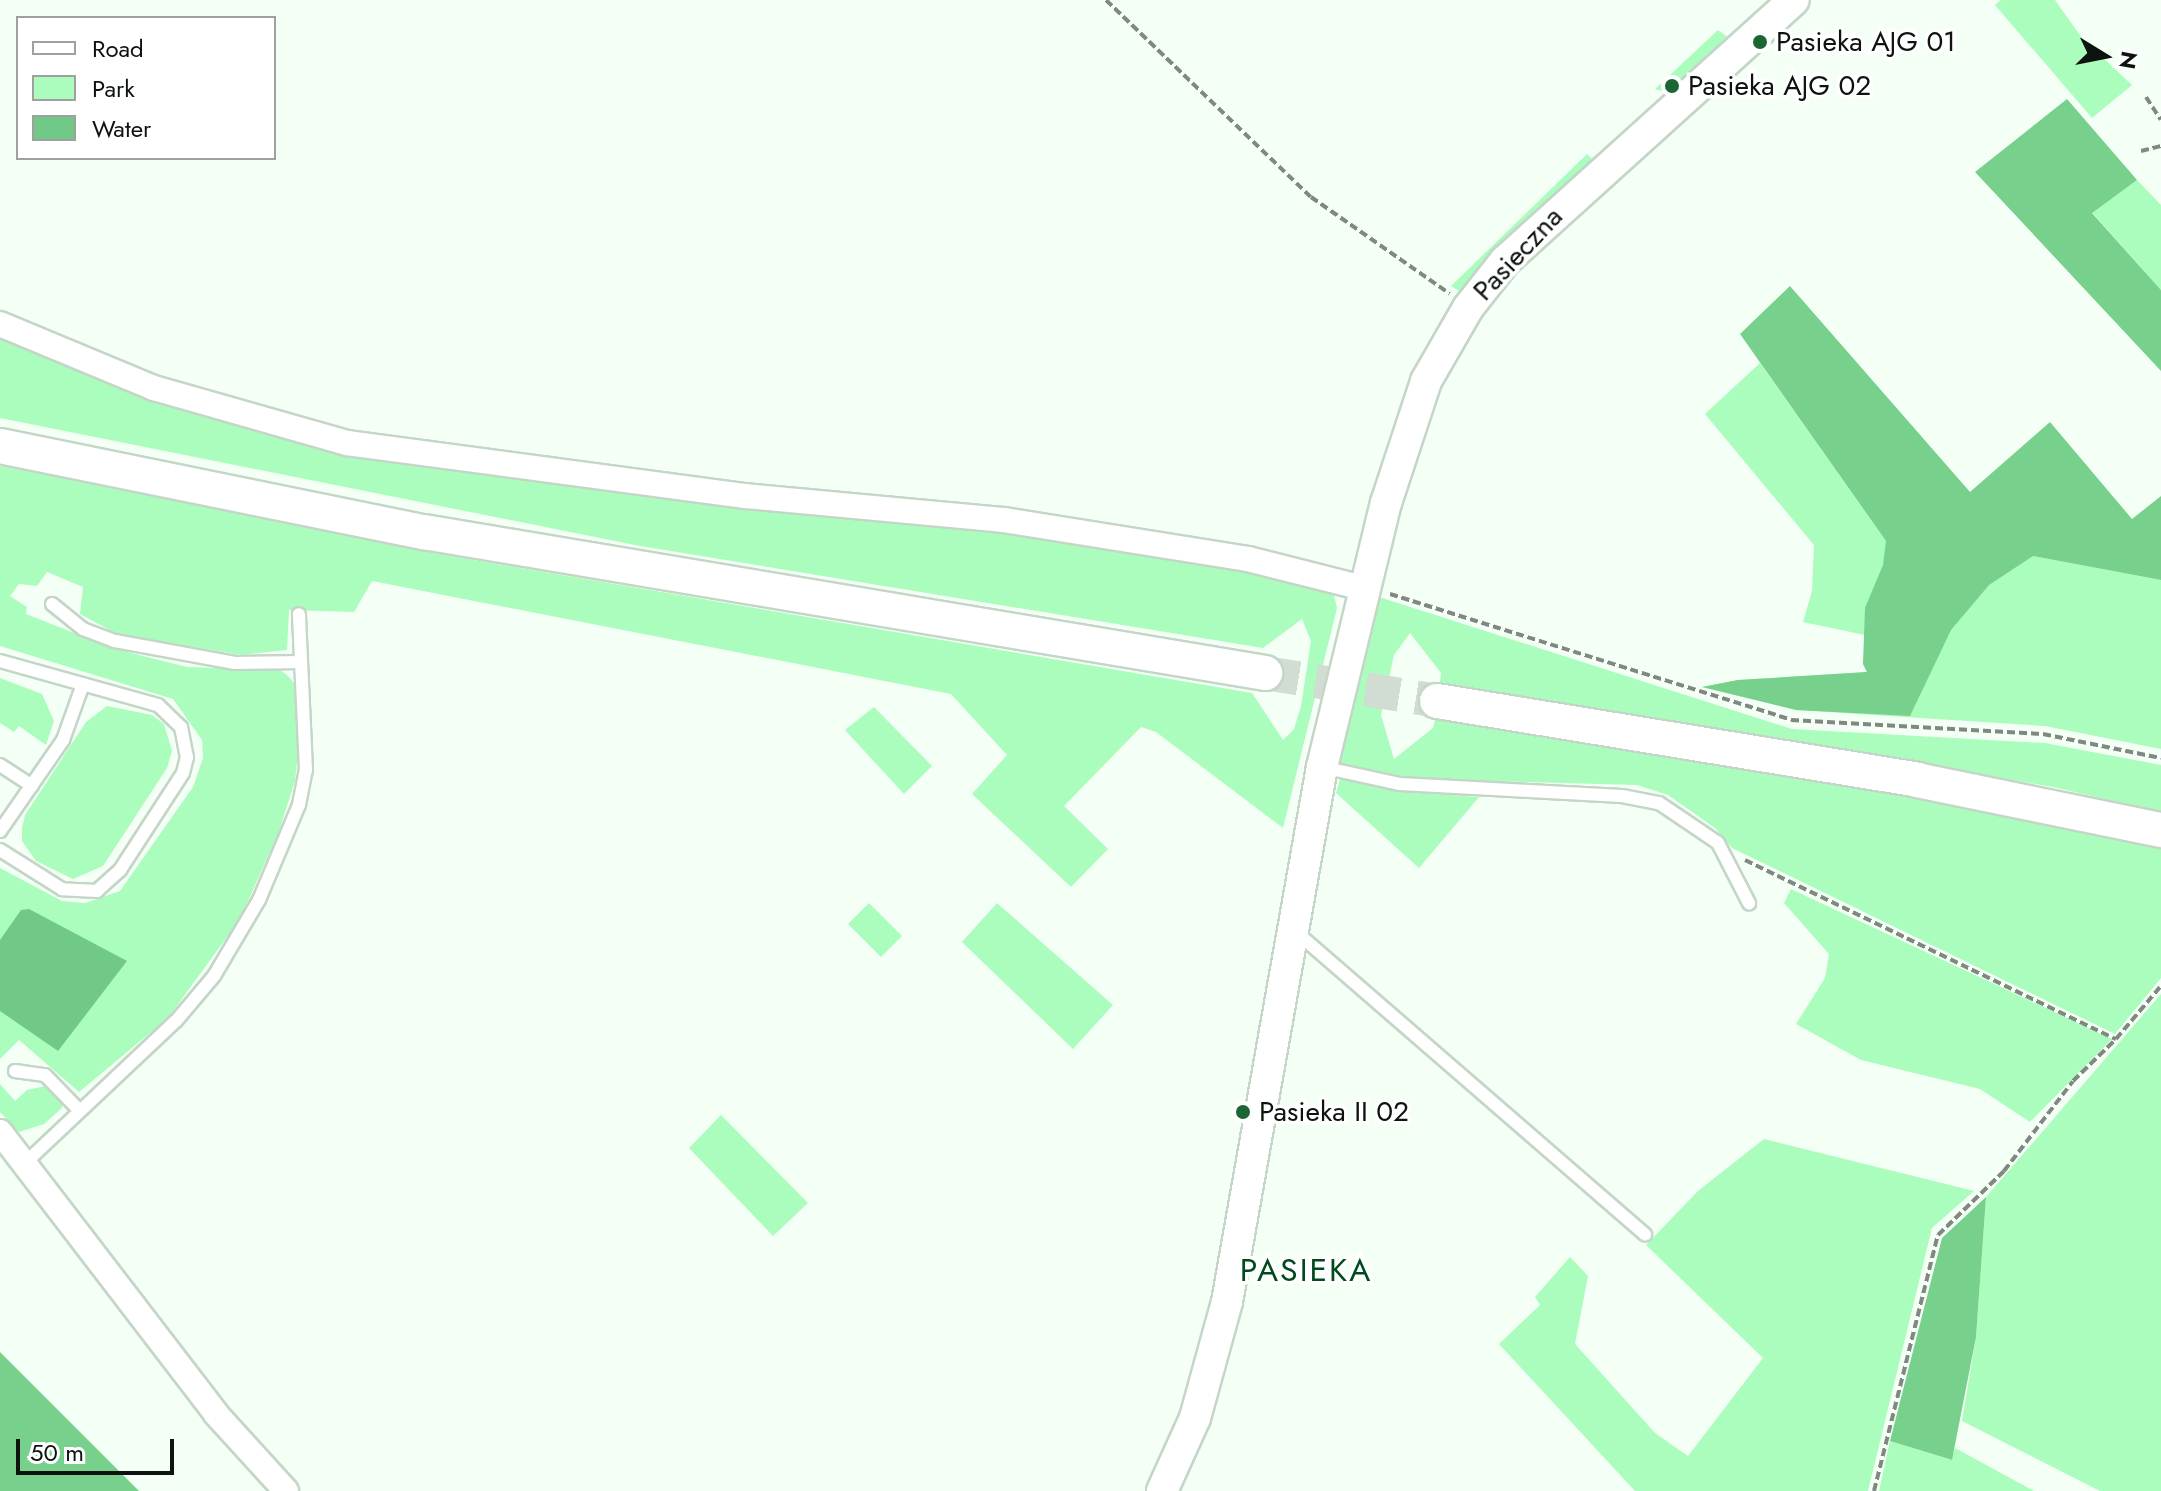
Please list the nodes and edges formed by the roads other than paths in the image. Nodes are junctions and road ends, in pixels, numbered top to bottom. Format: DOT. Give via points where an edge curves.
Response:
graph roads {
  1 [pos="1794,0"];
  2 [pos="0,324"];
  3 [pos="0,446"];
  4 [pos="1363,588"];
  5 [pos="52,604"];
  6 [pos="299,614"];
  7 [pos="0,661"];
  8 [pos="301,662"];
  9 [pos="1265,673"];
  10 [pos="83,684"];
  11 [pos="1437,701"];
  12 [pos="0,765"];
  13 [pos="1322,767"];
  14 [pos="32,786"];
  15 [pos="2161,830"];
  16 [pos="0,831"];
  17 [pos="0,850"];
  18 [pos="1749,903"];
  19 [pos="1290,927"];
  20 [pos="15,1071"];
  21 [pos="80,1111"];
  22 [pos="0,1132"];
  23 [pos="24,1164"];
  24 [pos="1645,1234"];
  25 [pos="286,1491"];
  26 [pos="1162,1491"];
  1 -- 4 [label="street, Pasieczna" via="1561,206 1505,261 1468,308 1417,405"];
  2 -- 4 [label="street" via="154,388 347,443 745,496 1004,520 1248,559"];
  3 -- 9 [label="main road" via="424,532"];
  4 -- 13 [label="street, Pasieczna"];
  5 -- 8 [label="lane" via="83,629 115,641 235,663"];
  6 -- 8 [label="lane"];
  7 -- 10 [label="lane"];
  8 -- 21 [label="lane" via="306,770 299,805 259,900 214,976 176,1021"];
  10 -- 14 [label="lane" via="63,740"];
  10 -- 17 [label="lane" via="158,705 170,715 185,743 183,773 120,870 97,891 62,889"];
  11 -- 15 [label="main road" via="1917,780"];
  12 -- 14 [label="lane"];
  13 -- 18 [label="lane" via="1400,784 1648,800 1703,828 1718,843"];
  13 -- 19 [label="street, Pasieczna"];
  14 -- 16 [label="lane"];
  19 -- 24 [label="lane"];
  19 -- 26 [label="street, Pasieczna" via="1227,1302 1195,1418"];
  20 -- 21 [label="lane" via="45,1075"];
  21 -- 23 [label="lane"];
  22 -- 23 [label="street"];
  23 -- 25 [label="street" via="216,1414"];
}
